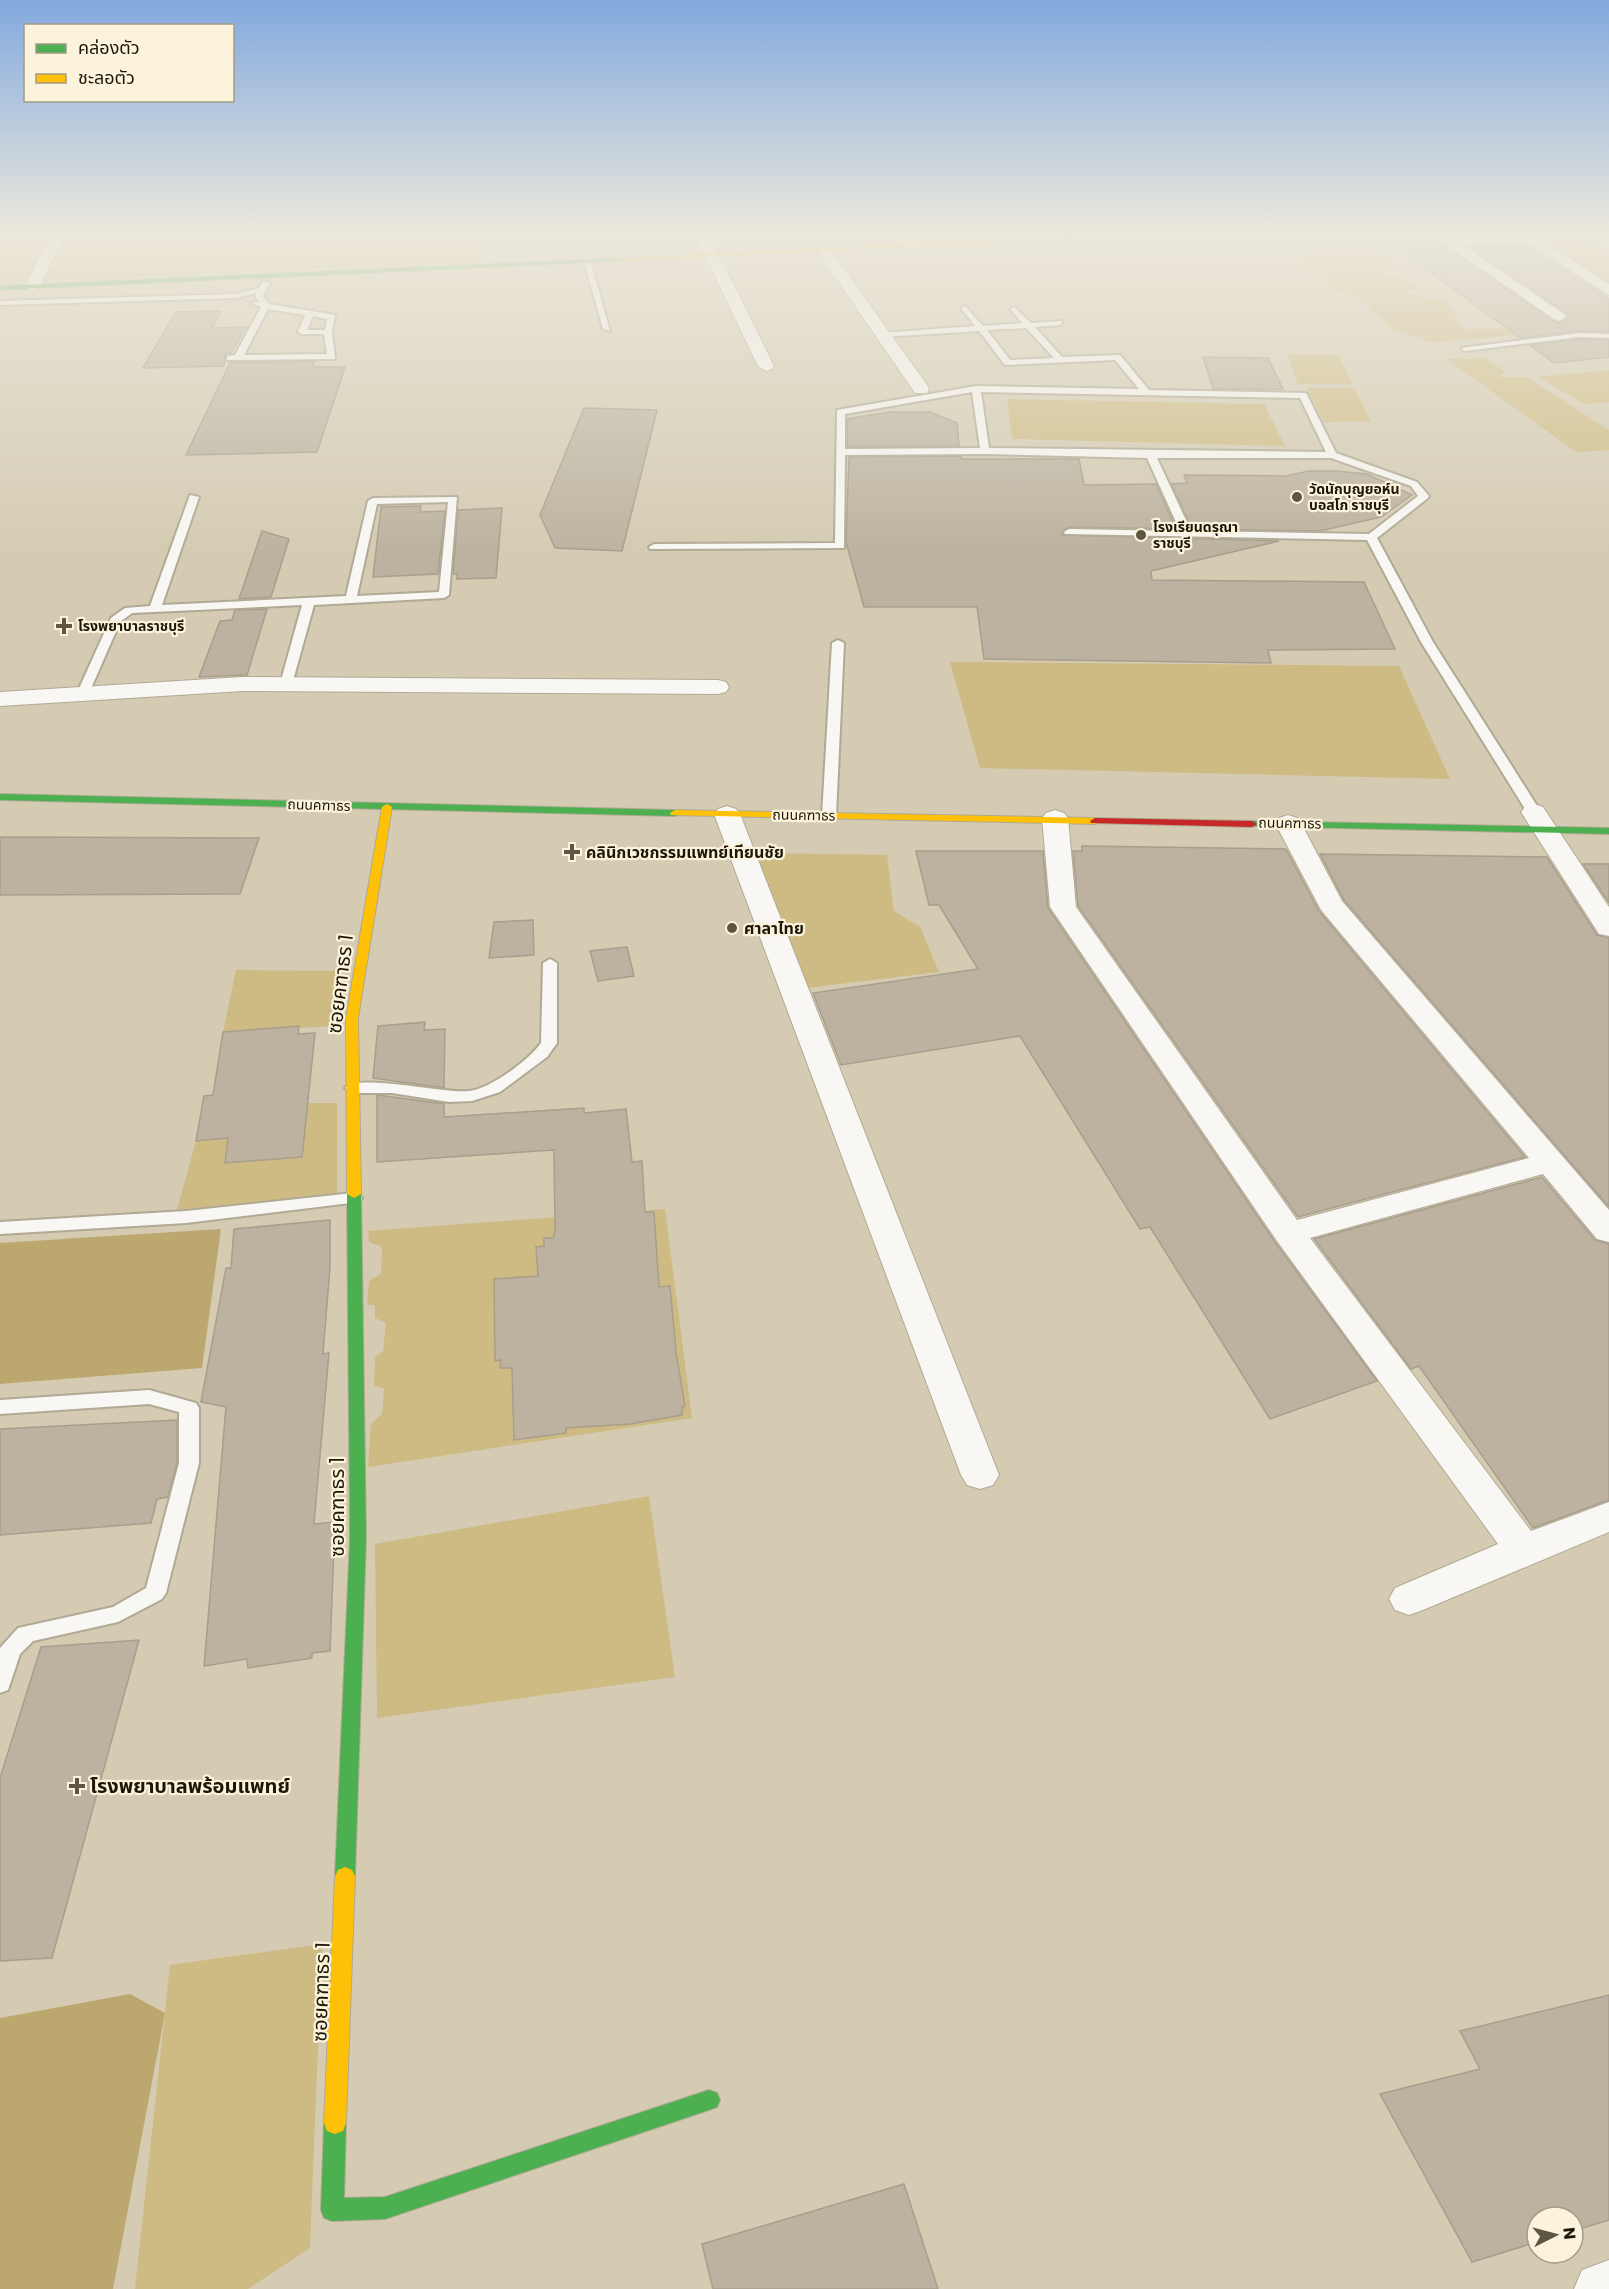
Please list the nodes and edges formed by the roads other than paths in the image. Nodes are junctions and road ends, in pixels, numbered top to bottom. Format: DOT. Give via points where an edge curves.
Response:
graph roads {
  1 [pos="243,340"];
  2 [pos="329,340"];
  3 [pos="754,340"];
  4 [pos="885,340"];
  5 [pos="990,340"];
  6 [pos="1042,340"];
  7 [pos="1537,340"];
  8 [pos="1465,348"];
  9 [pos="1060,360"];
  10 [pos="766,366"];
  11 [pos="976,389"];
  12 [pos="921,390"];
  13 [pos="1146,392"];
  14 [pos="985,451"];
  15 [pos="842,452"];
  16 [pos="1151,454"];
  17 [pos="1332,455"];
  18 [pos="194,497"];
  19 [pos="1069,532"];
  20 [pos="1187,534"];
  21 [pos="1371,537"];
  22 [pos="654,547"];
  23 [pos="351,599"];
  24 [pos="309,601"];
  25 [pos="155,608"];
  26 [pos="838,643"];
  27 [pos="286,684"];
  28 [pos="718,687"];
  29 [pos="83,693"];
  30 [pos="0,699"];
  31 [pos="0,797"];
  32 [pos="387,807"];
  33 [pos="727,814"];
  34 [pos="829,816"];
  35 [pos="1054,818"];
  36 [pos="1539,821"];
  37 [pos="1288,823"];
  38 [pos="1609,831"];
  39 [pos="1609,928"];
  40 [pos="550,963"];
  41 [pos="353,1088"];
  42 [pos="1548,1163"];
  43 [pos="353,1198"];
  44 [pos="0,1228"];
  45 [pos="1609,1231"];
  46 [pos="1289,1233"];
  47 [pos="0,1407"];
  48 [pos="980,1475"];
  49 [pos="1609,1517"];
  50 [pos="1524,1550"];
  51 [pos="1409,1599"];
  52 [pos="0,1684"];
  53 [pos="710,2100"];
  1 -- 2 [label="lane" via="234,358 332,357"];
  3 -- 10 [label="street"];
  4 -- 12 [label="street"];
  5 -- 9 [label="lane" via="1008,363"];
  6 -- 9 [label="lane"];
  7 -- 8 [label="lane"];
  9 -- 13 [label="lane" via="1117,357"];
  11 -- 13 [label="lane"];
  11 -- 14 [label="lane"];
  11 -- 15 [label="lane" via="840,412"];
  13 -- 17 [label="lane" via="1304,395"];
  14 -- 15 [label="lane"];
  14 -- 16 [label="lane"];
  15 -- 22 [label="lane" via="840,546"];
  16 -- 17 [label="lane"];
  16 -- 20 [label="lane"];
  17 -- 21 [label="lane" via="1422,490 1424,496"];
  18 -- 25 [label="lane"];
  19 -- 20 [label="lane"];
  20 -- 21 [label="lane"];
  21 -- 36 [label="lane" via="1438,660"];
  23 -- 23 [label="lane" via="373,501 453,499 444,595"];
  23 -- 24 [label="lane"];
  24 -- 25 [label="lane"];
  24 -- 27 [label="lane"];
  25 -- 29 [label="lane" via="129,610 115,620"];
  26 -- 34 [label="lane"];
  27 -- 28 [label="street"];
  27 -- 29 [label="street"];
  29 -- 30 [label="street"];
  31 -- 32 [label="street, ถนนคฑาธร"];
  32 -- 33 [label="street, ถนนคฑาธร"];
  32 -- 41 [label="street, ซอยคฑาธร 1" via="352,1018"];
  33 -- 34 [label="street, ถนนคฑาธร"];
  33 -- 48 [label="street"];
  34 -- 35 [label="street, ถนนคฑาธร"];
  35 -- 37 [label="street, ถนนคฑาธร"];
  35 -- 46 [label="street" via="1064,907"];
  36 -- 37 [label="street, ถนนคฑาธร"];
  36 -- 38 [label="street, ถนนคฑาธร"];
  36 -- 39 [label="street"];
  37 -- 42 [label="street" via="1330,904"];
  40 -- 41 [label="lane" via="549,1042 541,1054 494,1089 472,1096 449,1097 392,1088"];
  41 -- 43 [label="street, ซอยคฑาธร 1"];
  42 -- 45 [label="street"];
  42 -- 46 [label="street"];
  43 -- 44 [label="lane" via="186,1217"];
  43 -- 53 [label="street, ซอยคฑาธร 1" via="358,1538 332,2210 385,2208"];
  46 -- 50 [label="street"];
  47 -- 52 [label="lane" via="149,1397 189,1408 189,1463 155,1593 118,1614 26,1634 10,1650"];
  49 -- 50 [label="street"];
  50 -- 51 [label="street"];
}
